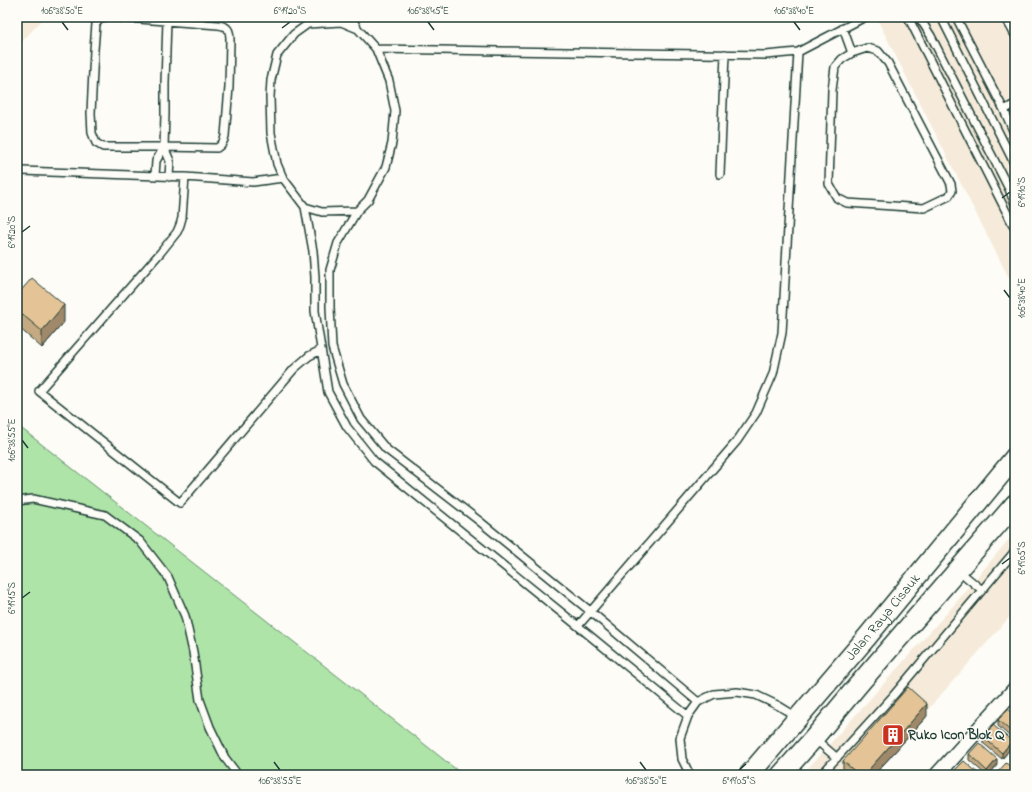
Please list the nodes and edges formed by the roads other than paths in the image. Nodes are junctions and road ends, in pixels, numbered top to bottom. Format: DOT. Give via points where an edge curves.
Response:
graph roads {
  1 [pos="105,17"];
  2 [pos="113,17"];
  3 [pos="312,17"];
  4 [pos="352,17"];
  5 [pos="865,17"];
  6 [pos="908,17"];
  7 [pos="919,17"];
  8 [pos="942,17"];
  9 [pos="956,17"];
  10 [pos="1005,17"];
  11 [pos="167,20"];
  12 [pos="308,24"];
  13 [pos="843,28"];
  14 [pos="358,29"];
  15 [pos="1015,35"];
  16 [pos="376,48"];
  17 [pos="798,52"];
  18 [pos="852,53"];
  19 [pos="725,54"];
  20 [pos="1015,104"];
  21 [pos="1004,110"];
  22 [pos="1015,135"];
  23 [pos="164,147"];
  24 [pos="1015,165"];
  25 [pos="22,171"];
  26 [pos="720,174"];
  27 [pos="155,176"];
  28 [pos="169,177"];
  29 [pos="185,177"];
  30 [pos="283,178"];
  31 [pos="1015,204"];
  32 [pos="305,207"];
  33 [pos="357,212"];
  34 [pos="1015,229"];
  35 [pos="321,350"];
  36 [pos="1015,457"];
  37 [pos="17,501"];
  38 [pos="1015,504"];
  39 [pos="1015,551"];
  40 [pos="958,570"];
  41 [pos="982,590"];
  42 [pos="590,611"];
  43 [pos="578,626"];
  44 [pos="1015,689"];
  45 [pos="698,702"];
  46 [pos="688,716"];
  47 [pos="798,718"];
  48 [pos="814,738"];
  49 [pos="837,758"];
  50 [pos="238,775"];
  51 [pos="690,775"];
  52 [pos="749,775"];
  53 [pos="781,775"];
  54 [pos="821,775"];
  55 [pos="937,775"];
  1 -- 23 [label="lane" via="96,24 91,113 93,138 103,147"];
  2 -- 11 [label="lane"];
  3 -- 12 [label="lane"];
  4 -- 14 [label="lane"];
  5 -- 13 [label="lane"];
  6 -- 34 [label="lane"];
  7 -- 31 [label="lane" via="1010,189"];
  8 -- 24 [label="lane"];
  9 -- 21 [label="lane"];
  10 -- 15 [label="lane"];
  11 -- 23 [label="lane"];
  11 -- 23 [label="lane" via="224,26 228,29 229,87 222,145 217,148"];
  12 -- 14 [label="lane" via="341,22"];
  12 -- 30 [label="lane" via="294,34 277,55 271,80 271,133 277,164"];
  13 -- 17 [label="lane"];
  13 -- 18 [label="lane"];
  14 -- 16 [label="lane"];
  16 -- 19 [label="lane"];
  16 -- 33 [label="lane" via="389,81 395,111 392,143 386,167 368,200"];
  17 -- 19 [label="lane" via="766,55"];
  17 -- 42 [label="lane" via="782,333 773,374 756,413 737,441"];
  18 -- 18 [label="lane" via="835,67 832,90 829,184 837,198 847,203 924,208 949,196 952,191 951,184 888,63 878,51 867,48"];
  19 -- 26 [label="lane"];
  20 -- 21 [label="lane"];
  21 -- 22 [label="lane"];
  23 -- 27 [label="lane" via="156,162"];
  23 -- 28 [label="lane" via="170,161"];
  25 -- 27 [label="lane"];
  27 -- 28 [label="lane"];
  28 -- 29 [label="lane"];
  29 -- 30 [label="lane" via="253,182"];
  29 -- 35 [label="lane" via="182,218 176,232 39,391 180,503 294,369"];
  30 -- 32 [label="lane"];
  32 -- 33 [label="lane" via="322,212"];
  32 -- 35 [label="lane" via="313,251 315,311"];
  33 -- 42 [label="lane" via="338,243 330,270 330,307 332,347 342,384 361,419 386,449"];
  35 -- 43 [label="lane" via="328,392 348,426 374,461"];
  36 -- 47 [label="main road, Jalan Raya Cisauk"];
  37 -- 50 [label="lane" via="33,499 105,515 140,541 168,578 185,616 200,700 225,758"];
  38 -- 40 [label="main road, Jalan Raya Cisauk"];
  39 -- 41 [label="lane"];
  40 -- 41 [label="lane"];
  40 -- 48 [label="main road, Jalan Raya Cisauk"];
  41 -- 49 [label="lane"];
  42 -- 43 [label="lane"];
  42 -- 45 [label="lane"];
  43 -- 46 [label="lane"];
  44 -- 55 [label="street"];
  45 -- 46 [label="lane"];
  45 -- 47 [label="lane" via="714,694 737,692 756,695"];
  46 -- 51 [label="lane" via="680,738 682,759"];
  47 -- 52 [label="main road, Jalan Raya Cisauk"];
  48 -- 49 [label="lane"];
  48 -- 53 [label="main road, Jalan Raya Cisauk"];
  49 -- 54 [label="lane"];
}
